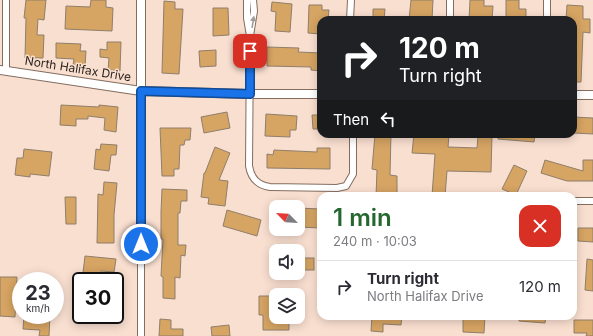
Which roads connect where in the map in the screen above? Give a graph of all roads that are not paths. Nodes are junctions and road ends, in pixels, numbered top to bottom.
1 (6, 0) edge
2 (141, 0) edge
3 (247, 0) edge
4 (253, 0) edge
5 (351, 0) edge
6 (450, 0) edge
7 (547, 0) edge
8 (350, 16) edge
9 (450, 16) edge
10 (547, 16) edge
11 (250, 36) junction
12 (3, 70) edge
13 (141, 91) junction
14 (250, 94) junction
15 (317, 94) edge
16 (577, 95) edge
17 (593, 95) edge
18 (353, 138) edge
19 (577, 201) edge
20 (593, 201) edge
21 (141, 336) edge

1 - 12 street
2 - 13 street
3 - 11 street
11 -> 4 street
5 - 8 street
6 - 9 street
7 - 10 street
11 - 14 street
12 - 13 street, North Halifax Drive
13 - 14 street, North Halifax Drive
13 - 21 street
14 - 15 street, North Halifax Drive
14 - 18 street
16 - 17 street
19 - 20 street

